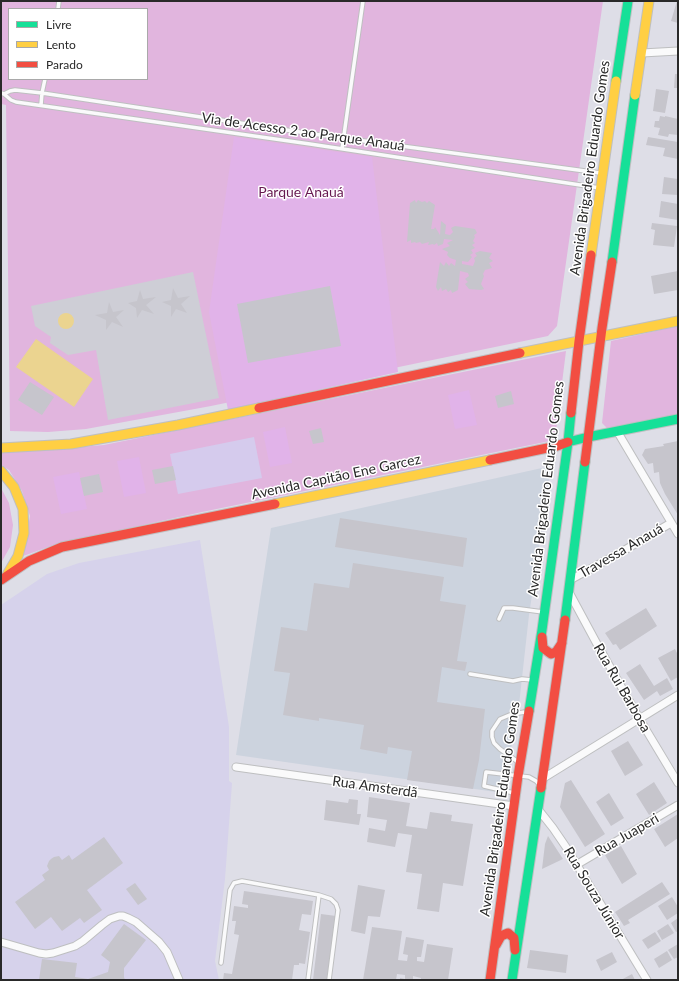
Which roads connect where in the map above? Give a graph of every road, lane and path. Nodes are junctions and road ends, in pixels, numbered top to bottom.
1 (363, 1) edge
2 (628, 1) edge
3 (649, 1) edge
4 (678, 52) edge
5 (642, 53) junction
6 (45, 80) edge
7 (42, 93) junction
8 (3, 94) edge
9 (41, 105) junction
10 (343, 138) junction
11 (342, 149) junction
12 (603, 174) junction
13 (601, 188) junction
14 (678, 321) edge
15 (601, 337) junction
16 (579, 341) junction
17 (678, 419) edge
18 (617, 431) junction
19 (588, 437) junction
20 (568, 442) junction
21 (1, 448) edge
22 (1, 471) edge
23 (671, 523) junction
24 (678, 534) edge
25 (3, 578) edge
26 (570, 580) junction
27 (569, 592) junction
28 (544, 612) junction
29 (499, 619) dead end
30 (542, 630) junction
31 (563, 639) junction
32 (470, 674) dead end
33 (557, 676) junction
34 (534, 677) junction
35 (678, 695) edge
36 (528, 711) junction
37 (639, 718) junction
38 (520, 764) junction
39 (236, 767) dead end
40 (518, 776) junction
41 (542, 782) junction
42 (678, 784) edge
43 (516, 793) junction
44 (678, 805) edge
45 (514, 806) junction
46 (538, 809) junction
47 (576, 865) junction
48 (319, 895) junction
49 (1, 942) edge
50 (495, 946) junction
51 (516, 955) junction
52 (221, 963) dead end
53 (179, 980) edge
54 (308, 980) edge
55 (329, 980) edge
56 (490, 980) edge
57 (512, 980) edge
58 (647, 980) edge

1 - 10 lane
2 - 12 main road, Avenida Brigadeiro Eduardo Gomes
3 - 5 main road
4 - 5 street
5 - 15 main road
6 - 7 lane
7 - 8 lane, Via de Acesso 2 ao Parque Anauá
7 - 9 lane
7 - 10 lane, Via de Acesso 2 ao Parque Anauá
8 - 9 lane, Via de Acesso 2 ao Parque Anauá
9 - 11 lane, Via de Acesso 2 ao Parque Anauá
10 - 11 lane
10 - 12 lane, Via de Acesso 2 ao Parque Anauá
11 - 13 lane, Via de Acesso 2 ao Parque Anauá
12 - 13 main road, Avenida Brigadeiro Eduardo Gomes
13 - 16 main road, Avenida Brigadeiro Eduardo Gomes
14 - 15 main road
15 - 16 main road
15 - 19 main road
16 - 20 main road, Avenida Brigadeiro Eduardo Gomes
16 - 21 main road
17 - 18 main road, Avenida Capitão Ene Garcez
18 - 19 main road, Avenida Capitão Ene Garcez
18 - 23 street
19 - 20 main road, Avenida Capitão Ene Garcez
19 - 26 main road
20 - 25 main road, Avenida Capitão Ene Garcez
20 - 28 main road, Avenida Brigadeiro Eduardo Gomes
22 - 25 main road, Avenida Capitão Ene Garcez
23 - 24 street
23 - 26 street, Travessa Anauá
26 - 27 main road
27 - 31 main road
27 - 37 street, Rua Rui Barbosa
28 - 29 lane
28 - 30 main road, Avenida Brigadeiro Eduardo Gomes
30 - 31 main road
30 - 34 main road, Avenida Brigadeiro Eduardo Gomes
31 - 33 main road
32 - 34 lane
33 - 34 main road
33 - 41 main road
34 - 36 main road, Avenida Brigadeiro Eduardo Gomes
35 - 37 street
36 - 38 main road, Avenida Brigadeiro Eduardo Gomes
36 - 38 lane
37 - 41 street
37 - 42 street, Rua Rui Barbosa
38 - 40 main road, Avenida Brigadeiro Eduardo Gomes
39 - 45 street, Rua Amsterdã
40 - 41 lane
40 - 43 main road, Avenida Brigadeiro Eduardo Gomes
40 - 43 lane
41 - 46 main road
43 - 45 main road, Avenida Brigadeiro Eduardo Gomes
44 - 47 street, Rua Juaperi
45 - 50 main road, Avenida Brigadeiro Eduardo Gomes
46 - 47 street, Rua Souza Júnior
46 - 51 main road
47 - 58 street, Rua Souza Júnior
48 - 52 lane
48 - 54 lane
48 - 55 lane
49 - 53 street
50 - 51 main road
50 - 56 main road, Avenida Brigadeiro Eduardo Gomes
51 - 57 main road

